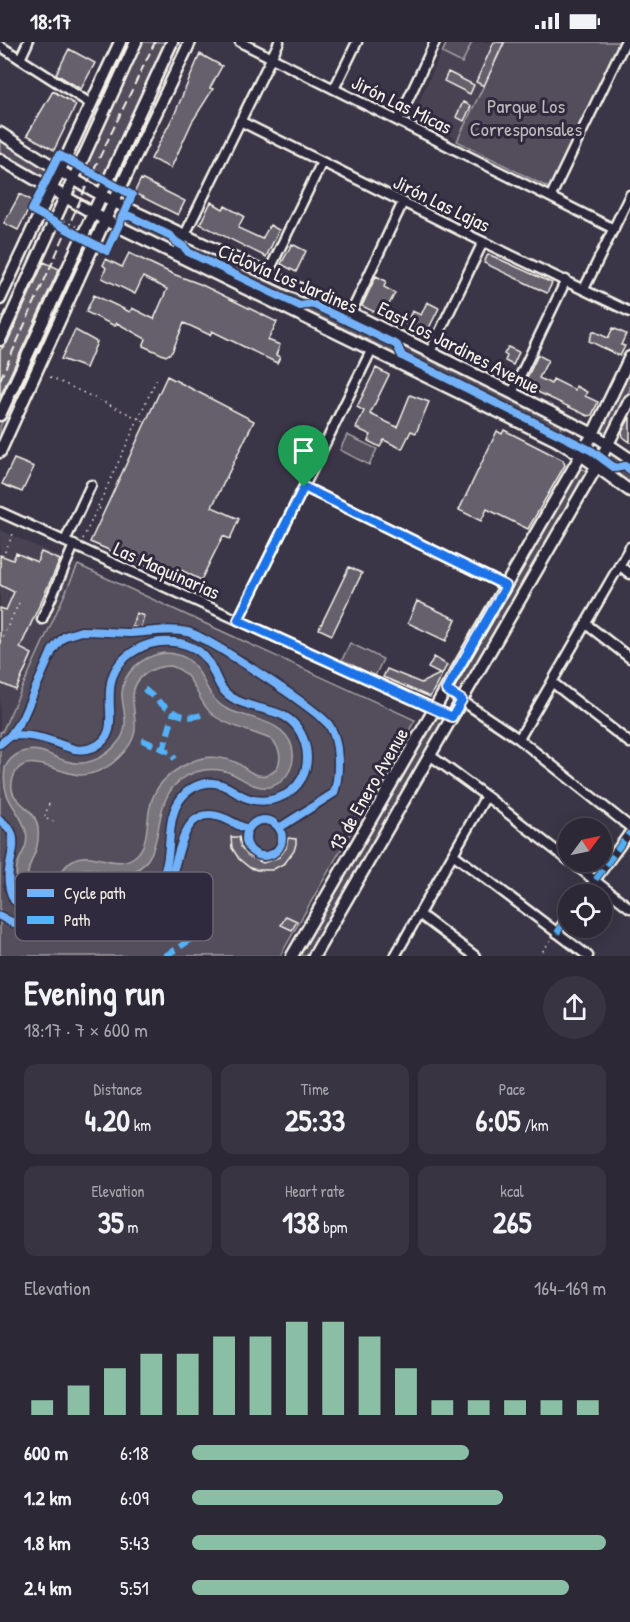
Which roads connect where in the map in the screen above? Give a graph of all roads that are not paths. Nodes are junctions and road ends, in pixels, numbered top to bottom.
1 (28, 42) edge
2 (120, 42) edge
3 (136, 42) edge
4 (172, 42) edge
5 (190, 42) edge
6 (240, 42) edge
7 (279, 42) edge
8 (357, 42) edge
9 (435, 42) edge
10 (625, 42) edge
11 (0, 46) edge
12 (271, 58) junction
13 (20, 59) junction
14 (334, 89) junction
15 (91, 104) junction
16 (240, 121) junction
17 (398, 121) junction
18 (0, 133) edge
19 (0, 159) edge
20 (322, 162) junction
21 (61, 171) junction
22 (73, 179) junction
23 (52, 190) junction
24 (101, 195) junction
25 (630, 195) edge
26 (551, 196) junction
27 (64, 198) junction
28 (114, 201) junction
29 (403, 202) junction
30 (93, 214) junction
31 (105, 220) junction
32 (614, 229) junction
33 (184, 236) junction
34 (483, 242) junction
35 (175, 255) junction
36 (267, 275) junction
37 (566, 280) junction
38 (584, 289) junction
39 (0, 299) edge
40 (630, 312) edge
41 (351, 313) junction
42 (0, 340) edge
43 (372, 349) junction
44 (430, 352) junction
45 (630, 357) edge
46 (512, 393) junction
47 (630, 400) edge
48 (0, 415) edge
49 (564, 420) junction
50 (593, 434) junction
51 (556, 440) junction
52 (608, 443) junction
53 (0, 452) edge
54 (581, 455) junction
55 (630, 459) edge
56 (597, 466) junction
57 (91, 485) dead end
58 (304, 487) junction
59 (630, 491) edge
60 (0, 512) edge
61 (69, 543) junction
62 (630, 548) edge
63 (619, 565) junction
64 (630, 574) edge
65 (506, 586) junction
66 (42, 619) dead end
67 (238, 620) junction
68 (586, 624) junction
69 (630, 658) edge
70 (553, 682) junction
71 (446, 690) junction
72 (462, 700) junction
73 (435, 709) junction
74 (452, 717) junction
75 (519, 739) junction
76 (630, 743) edge
77 (430, 756) junction
78 (486, 796) junction
79 (630, 827) edge
80 (630, 832) edge
81 (558, 852) edge
82 (453, 854) junction
83 (585, 872) edge
84 (595, 880) junction
85 (592, 884) edge
86 (630, 908) edge
87 (419, 914) junction
88 (558, 930) edge
89 (556, 933) junction
90 (292, 956) edge
91 (314, 956) edge
92 (395, 956) edge
93 (475, 956) edge
94 (588, 956) edge

1 - 13 street
2 - 15 main road
3 - 22 main road
4 - 24 main road
5 - 28 main road
6 - 12 street, Jirón Las Micas
7 - 12 street
8 - 14 street
9 - 17 street
10 - 26 street
11 - 13 street
12 - 14 street, Jirón Las Micas
12 - 16 street
13 - 15 street
14 - 17 street, Jirón Las Micas
15 - 21 main road
16 - 20 street, Jirón Las Lajas
16 - 33 street
17 - 26 street, Jirón Las Micas
18 - 21 main road, East Los Jardines Avenue
19 - 23 main road, East Los Jardines Avenue
20 - 29 street, Jirón Las Lajas
20 - 36 street
21 - 22 main road, East Los Jardines Avenue
21 - 23 main road
22 - 24 main road, East Los Jardines Avenue
22 - 27 main road
23 - 27 main road, East Los Jardines Avenue
23 - 39 main road
24 - 28 main road, East Los Jardines Avenue
24 - 30 main road
25 - 32 street
26 - 32 street, Jirón Las Micas
27 - 30 main road, East Los Jardines Avenue
27 - 42 main road
28 - 31 main road
28 - 33 main road, East Los Jardines Avenue
29 - 34 street, Jirón Las Lajas
29 - 41 street
30 - 31 main road, East Los Jardines Avenue
30 - 48 main road
31 - 35 main road, East Los Jardines Avenue
31 - 53 main road
32 - 38 street
33 - 35 street
33 - 36 main road, East Los Jardines Avenue
34 - 37 street, Jirón Las Lajas
34 - 44 street
35 - 43 main road, East Los Jardines Avenue
36 - 41 main road, East Los Jardines Avenue
37 - 38 street, Jirón Las Lajas
37 - 46 street
38 - 40 street, Jirón Las Lajas
41 - 44 main road, East Los Jardines Avenue
43 - 51 main road, East Los Jardines Avenue
43 - 58 street
44 - 46 main road, East Los Jardines Avenue
45 - 50 main road, 13 de Enero Avenue
46 - 49 main road, East Los Jardines Avenue
47 - 52 main road, 13 de Enero Avenue
49 - 50 main road, East Los Jardines Avenue
49 - 51 main road
50 - 52 main road, East Los Jardines Avenue
50 - 54 main road, 13 de Enero Avenue
51 - 54 main road, East Los Jardines Avenue
52 - 55 main road, East Los Jardines Avenue
52 - 56 main road, 13 de Enero Avenue
54 - 56 main road, East Los Jardines Avenue
54 - 65 main road, 13 de Enero Avenue
56 - 59 main road, East Los Jardines Avenue
56 - 72 main road, 13 de Enero Avenue
57 - 61 street
58 - 65 street
58 - 67 street
60 - 61 street, Las Maquinarias
61 - 66 street
61 - 67 street, Las Maquinarias
62 - 63 street
63 - 64 street
63 - 68 street
65 - 71 main road, 13 de Enero Avenue
67 - 73 street, Las Maquinarias
68 - 69 street
68 - 70 street
70 - 75 street
70 - 76 street
71 - 72 street
71 - 73 main road, 13 de Enero Avenue
72 - 74 main road, 13 de Enero Avenue
72 - 75 street
73 - 74 street, Las Maquinarias
73 - 90 main road, 13 de Enero Avenue
74 - 77 main road, 13 de Enero Avenue
75 - 79 street
77 - 78 street
77 - 91 main road, 13 de Enero Avenue
78 - 81 street
78 - 82 street
80 - 84 street
82 - 87 street
82 - 89 street
83 - 84 street
84 - 85 street
84 - 86 street
87 - 92 street
87 - 93 street
88 - 89 street
89 - 94 street

